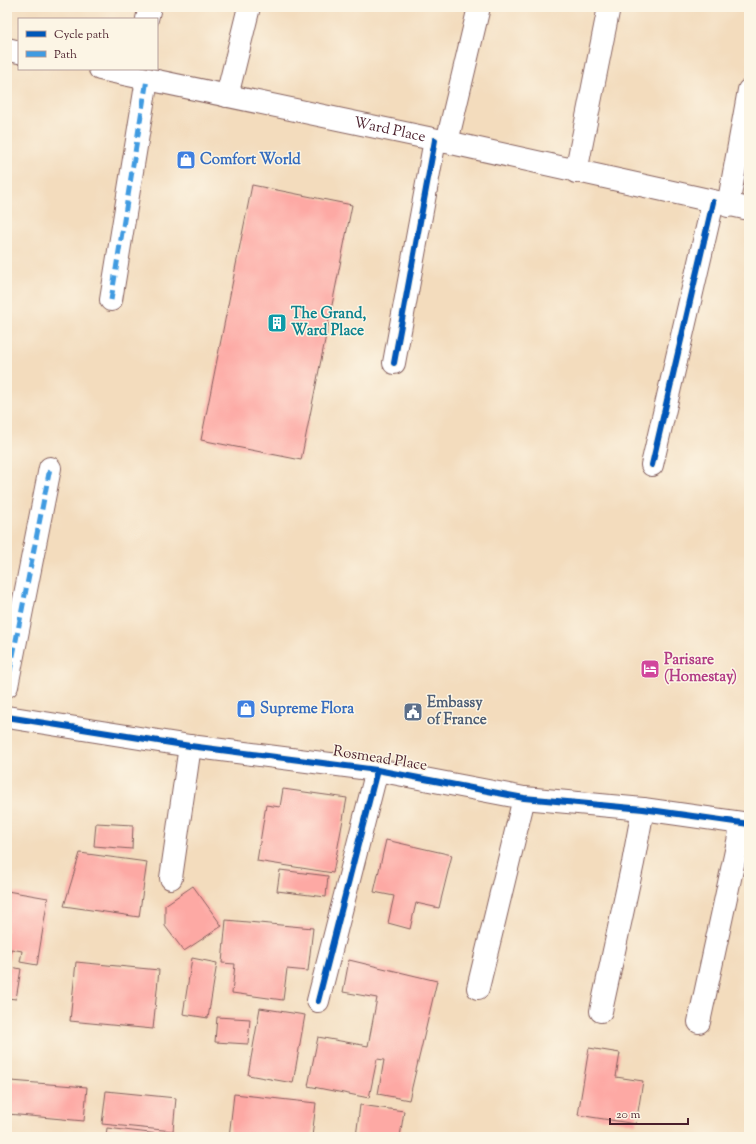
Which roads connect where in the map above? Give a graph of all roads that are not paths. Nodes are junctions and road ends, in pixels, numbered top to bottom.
1 (150, 7) edge
2 (249, 7) edge
3 (479, 7) edge
4 (609, 7) edge
5 (148, 18) edge
6 (7, 49) edge
7 (18, 52) edge
8 (107, 70) edge
9 (140, 75) edge
10 (749, 90) edge
11 (227, 96) junction
12 (441, 141) junction
13 (576, 172) junction
14 (730, 206) edge
15 (111, 300) dead end
16 (394, 363) dead end
17 (652, 465) dead end
18 (50, 468) dead end
19 (7, 686) edge
20 (7, 717) edge
21 (190, 746) junction
22 (377, 770) junction
23 (524, 798) junction
24 (643, 809) junction
25 (746, 823) edge
26 (172, 878) dead end
27 (478, 988) dead end
28 (318, 1001) dead end
29 (601, 1011) dead end
30 (699, 1022) dead end

1 - 5 street
2 - 11 street
3 - 12 street
4 - 13 street
6 - 7 street
8 - 9 street, Ward Place
9 - 11 street, Ward Place
9 - 15 street
10 - 14 street
11 - 12 street, Ward Place
12 - 13 street, Ward Place
12 - 16 street
13 - 14 street, Ward Place
14 - 17 street
18 - 19 street
20 - 21 street, Rosmead Place
21 - 22 street, Rosmead Place
21 - 26 street
22 - 23 street, Rosmead Place
22 - 28 street
23 - 24 street, Rosmead Place
23 - 27 street
24 - 25 street, Rosmead Place
24 - 29 street
25 - 30 street

